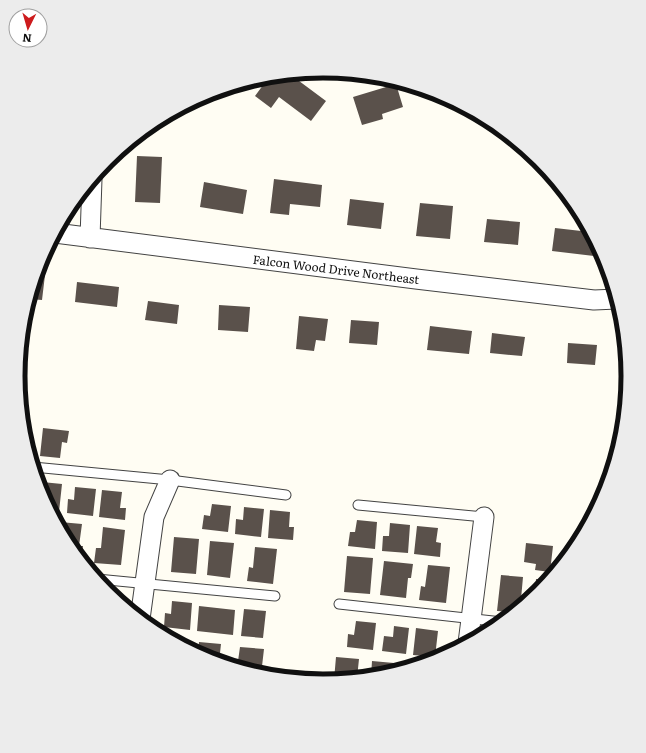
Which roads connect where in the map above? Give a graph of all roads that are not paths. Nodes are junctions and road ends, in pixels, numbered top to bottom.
1 (92, 189) edge
2 (62, 234) edge
3 (90, 238) junction
4 (611, 299) edge
5 (40, 468) edge
6 (170, 480) junction
7 (286, 495) dead end
8 (358, 505) dead end
9 (484, 517) joint
10 (105, 580) edge
11 (145, 584) junction
12 (275, 596) dead end
13 (339, 604) dead end
14 (141, 612) edge
15 (471, 619) junction
16 (493, 621) edge
17 (469, 637) edge

1 - 3 street
2 - 3 street, Falcon Wood Drive Northeast
3 - 4 street, Falcon Wood Drive Northeast
5 - 6 lane
6 - 7 lane
6 - 11 street
8 - 9 lane
9 - 15 street
10 - 11 lane
11 - 12 lane
11 - 14 street
13 - 15 lane
15 - 16 lane
15 - 17 street

